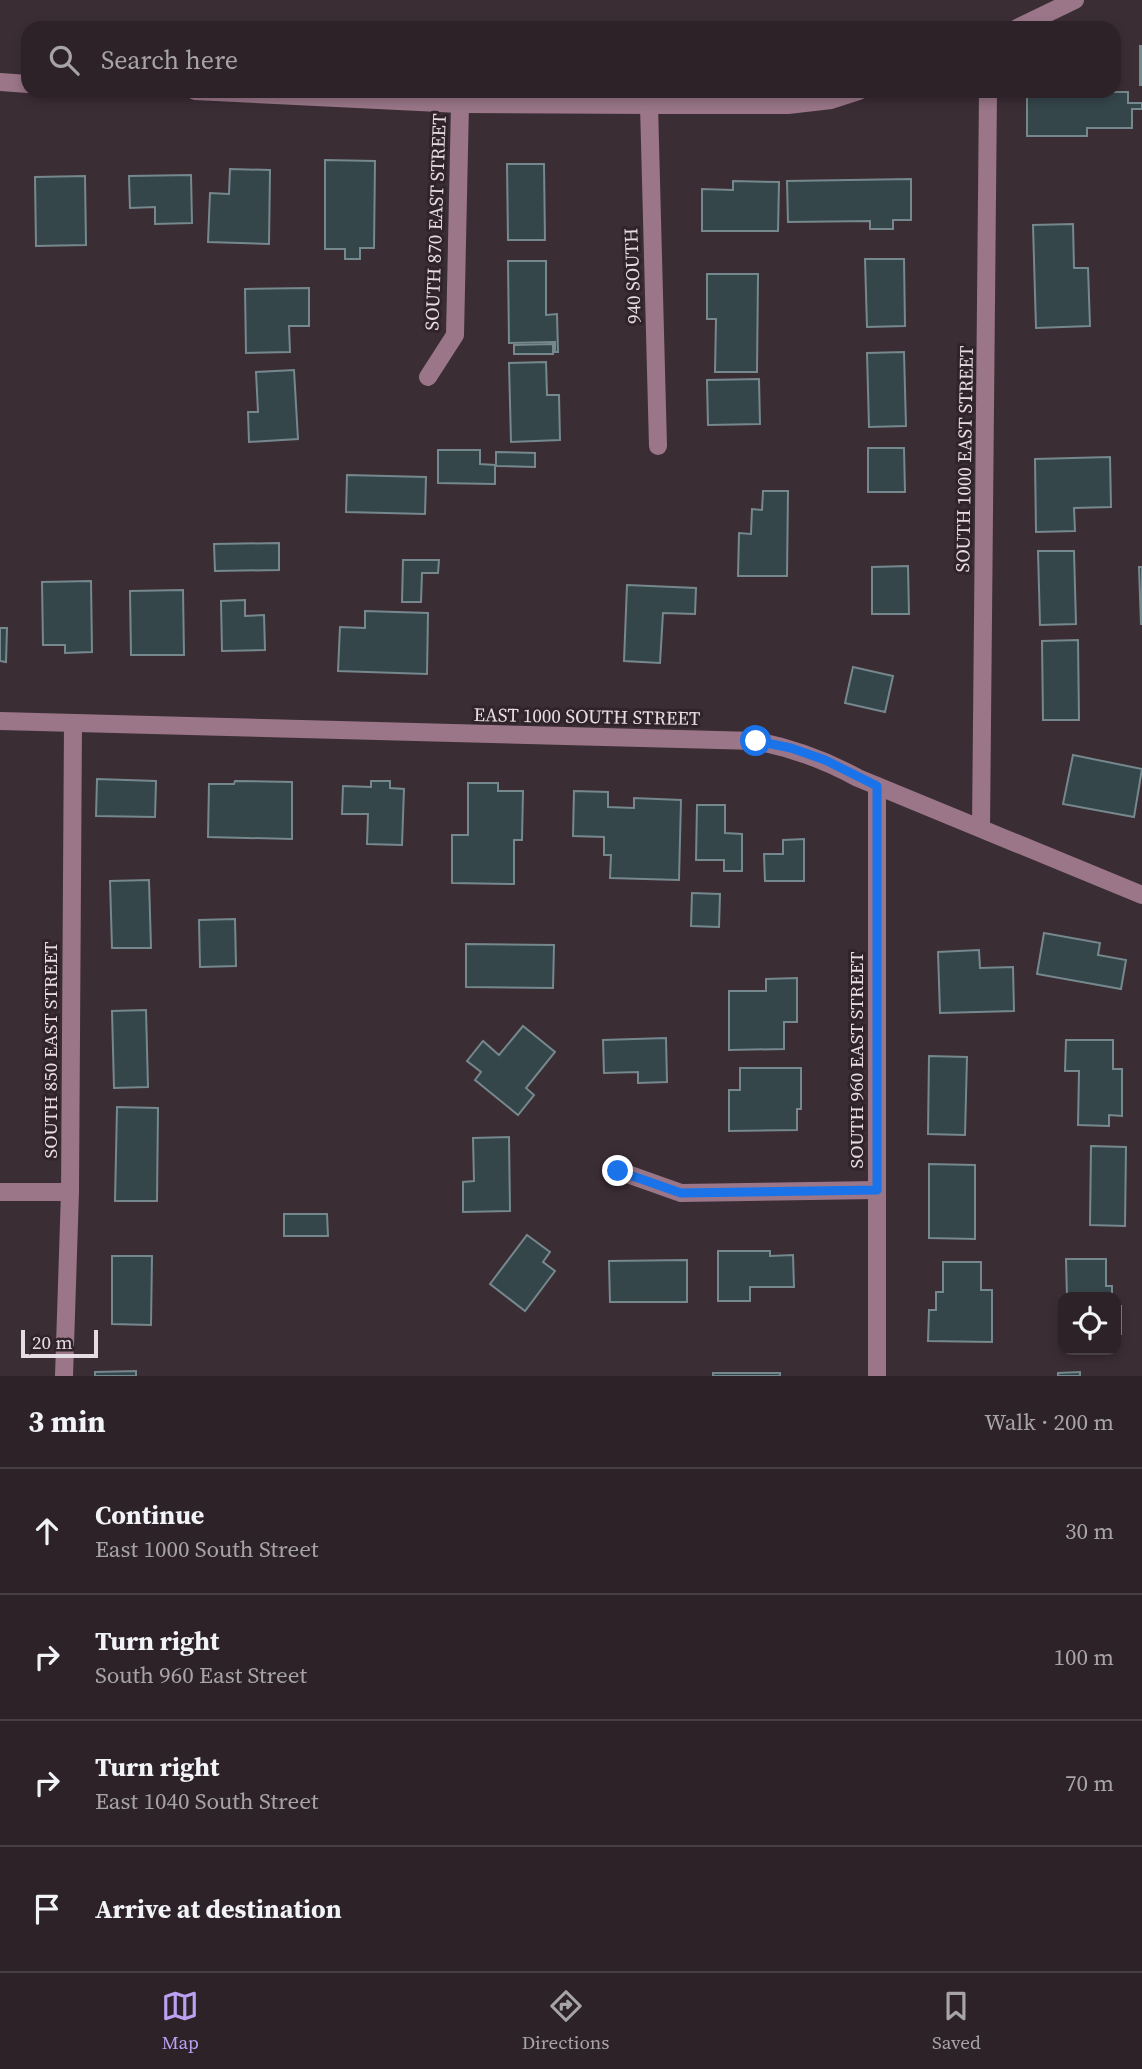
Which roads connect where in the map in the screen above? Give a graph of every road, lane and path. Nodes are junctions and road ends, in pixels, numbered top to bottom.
1 (1075, 0) edge
2 (1032, 21) edge
3 (0, 82) edge
4 (21, 84) edge
5 (338, 98) edge
6 (837, 98) edge
7 (988, 98) edge
8 (460, 104) junction
9 (649, 105) junction
10 (428, 377) dead end
11 (658, 446) dead end
12 (0, 722) edge
13 (73, 723) junction
14 (877, 786) junction
15 (981, 828) junction
16 (1142, 895) edge
17 (618, 1171) dead end
18 (877, 1190) junction
19 (0, 1192) edge
20 (70, 1192) junction
21 (64, 1376) edge
22 (877, 1376) edge

1 - 2 street
3 - 4 street
5 - 8 street
6 - 9 street
7 - 15 street, SOUTH 1000 EAST STREET
8 - 9 street
8 - 10 street, SOUTH 870 EAST STREET
9 - 11 street, 940 SOUTH
12 - 13 street, EAST 1000 SOUTH STREET
13 - 14 street, EAST 1000 SOUTH STREET
13 - 20 street, SOUTH 850 EAST STREET
14 - 15 street, EAST 1000 SOUTH STREET
14 - 18 street, SOUTH 960 EAST STREET
15 - 16 street, EAST 1000 SOUTH STREET
17 - 18 street
18 - 22 street, SOUTH 960 EAST STREET
19 - 20 street
20 - 21 street, SOUTH 850 EAST STREET

